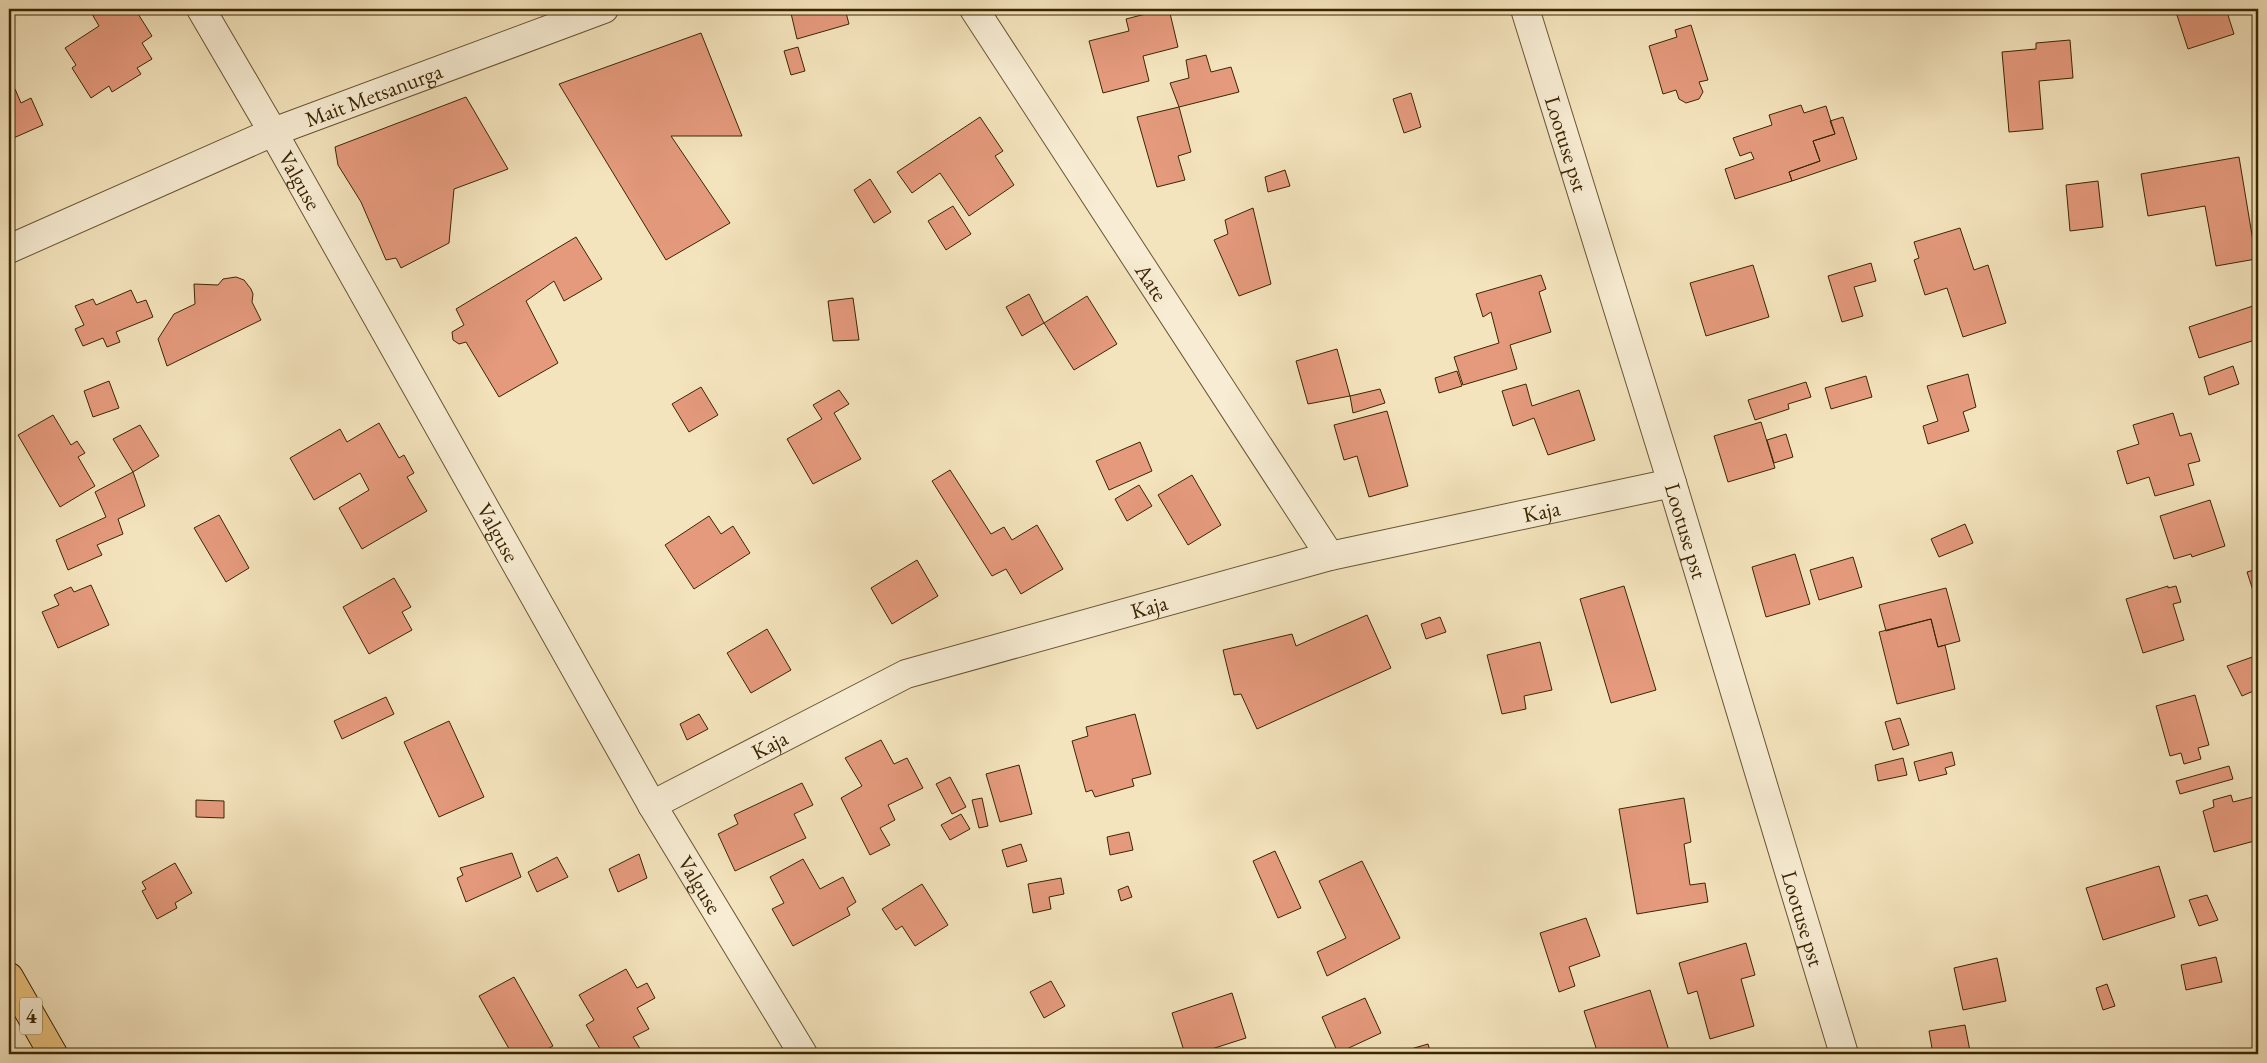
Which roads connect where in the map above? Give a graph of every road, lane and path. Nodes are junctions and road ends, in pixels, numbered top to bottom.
1 (201, 9) edge
2 (604, 9) edge
3 (974, 9) edge
4 (1525, 9) edge
5 (272, 132) junction
6 (9, 249) edge
7 (1672, 483) junction
8 (1330, 556) junction
9 (652, 805) junction
10 (9, 978) edge
11 (53, 1054) edge
12 (803, 1054) edge
13 (1844, 1054) edge

1 - 5 street, Valguse
2 - 5 street, Mait Metsanurga
3 - 8 street, Aate
4 - 7 street, Lootuse pst
5 - 6 street, Mait Metsanurga
5 - 9 street, Valguse
7 - 8 street, Kaja
7 - 13 street, Lootuse pst
8 - 9 street, Kaja
9 - 12 street, Valguse
10 - 11 highway, 4

